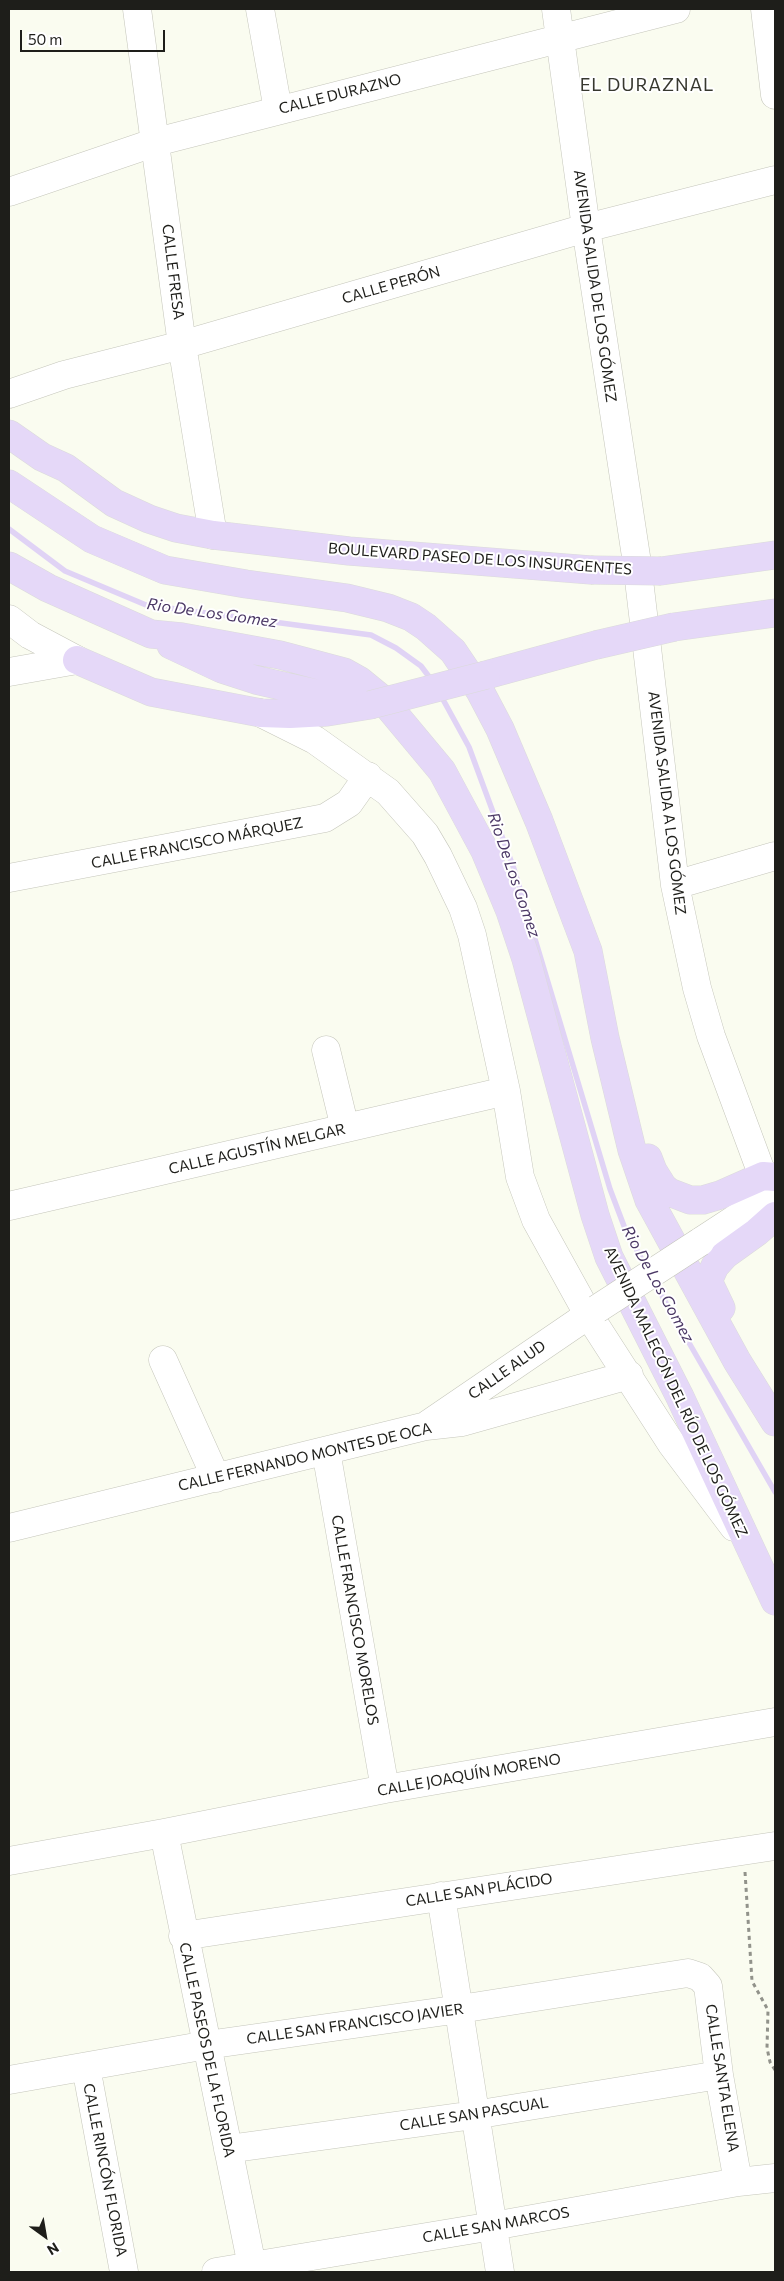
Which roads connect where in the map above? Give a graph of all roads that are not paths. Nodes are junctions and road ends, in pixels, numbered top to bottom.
1 (137, 9) edge
2 (260, 9) edge
3 (556, 9) edge
4 (676, 9) edge
5 (766, 9) edge
6 (560, 37) junction
7 (775, 95) edge
8 (278, 110) junction
9 (156, 142) junction
10 (775, 180) edge
11 (9, 192) edge
12 (586, 228) junction
13 (182, 345) junction
14 (9, 394) edge
15 (9, 422) edge
16 (9, 434) edge
17 (66, 468) junction
18 (9, 484) edge
19 (213, 535) junction
20 (775, 555) edge
21 (9, 566) edge
22 (649, 567) junction
23 (775, 613) edge
24 (9, 618) edge
25 (151, 634) junction
26 (77, 660) junction
27 (9, 672) edge
28 (367, 705) junction
29 (261, 713) junction
30 (368, 776) junction
31 (775, 856) edge
32 (9, 878) edge
33 (675, 884) junction
34 (588, 951) junction
35 (326, 1050) dead end
36 (506, 1091) junction
37 (346, 1128) junction
38 (772, 1194) edge
39 (9, 1206) edge
40 (593, 1311) junction
41 (162, 1360) dead end
42 (629, 1375) junction
43 (775, 1394) edge
44 (775, 1422) edge
45 (426, 1426) junction
46 (326, 1451) junction
47 (216, 1478) junction
48 (9, 1528) edge
49 (750, 1548) junction
50 (775, 1600) edge
51 (775, 1722) edge
52 (384, 1789) junction
53 (164, 1833) junction
54 (775, 1846) edge
55 (9, 1861) edge
56 (442, 1896) junction
57 (183, 1936) junction
58 (700, 1977) joint
59 (460, 2009) junction
60 (207, 2045) junction
61 (86, 2067) junction
62 (719, 2075) junction
63 (9, 2080) edge
64 (474, 2115) junction
65 (228, 2149) junction
66 (775, 2178) edge
67 (738, 2182) junction
68 (493, 2226) junction
69 (252, 2266) junction
70 (124, 2272) edge
71 (216, 2272) edge
72 (500, 2272) edge

1 - 9 street, CALLE FRESA
2 - 8 street
3 - 6 street, AVENIDA SALIDA DE LOS GÓMEZ
4 - 6 street, CALLE DURAZNO
5 - 7 street
6 - 8 street, CALLE DURAZNO
6 - 12 street, AVENIDA SALIDA DE LOS GÓMEZ
8 - 9 street, CALLE DURAZNO
9 - 11 street, CALLE DURAZNO
9 - 13 street, CALLE FRESA
10 - 12 street, CALLE PERÓN
12 - 13 street, CALLE PERÓN
12 - 22 street, AVENIDA SALIDA DE LOS GÓMEZ
13 - 14 street, CALLE PERÓN
13 - 19 street, CALLE FRESA
15 - 17 street
16 - 17 main road
17 - 19 main road
18 - 34 main road
19 - 22 main road, BOULEVARD PASEO DE LOS INSURGENTES, bridge
20 - 22 main road, BOULEVARD PASEO DE LOS INSURGENTES
21 - 25 main road, AVENIDA MALECÓN DEL RÍO DE LOS GÓMEZ
22 - 33 street, AVENIDA SALIDA A LOS GÓMEZ
23 - 28 main road, bridge
24 - 26 street, AVENIDA MALECÓN DEL RÍO DE LOS GÓMEZ
25 - 28 main road
25 - 49 main road, AVENIDA MALECÓN DEL RÍO DE LOS GÓMEZ
26 - 27 street
26 - 29 main road, AVENIDA MALECÓN DEL RÍO DE LOS GÓMEZ
28 - 29 main road
29 - 30 street, AVENIDA MALECÓN DEL RÍO DE LOS GÓMEZ
30 - 32 street, CALLE FRANCISCO MÁRQUEZ
30 - 36 street, AVENIDA MALECÓN DEL RÍO DE LOS GÓMEZ
31 - 33 street
33 - 38 street, AVENIDA SALIDA A LOS GÓMEZ
34 - 38 main road
34 - 44 main road
35 - 37 street
36 - 37 street, CALLE AGUSTÍN MELGAR
36 - 40 street, AVENIDA MALECÓN DEL RÍO DE LOS GÓMEZ
37 - 39 street, CALLE AGUSTÍN MELGAR
38 - 40 street, CALLE ALUD, bridge
38 - 43 main road
40 - 42 street, AVENIDA MALECÓN DEL RÍO DE LOS GÓMEZ
40 - 45 street, CALLE ALUD
41 - 47 street
42 - 45 street, CALLE FERNANDO MONTES DE OCA
42 - 49 street, AVENIDA MALECÓN DEL RÍO DE LOS GÓMEZ
45 - 46 street, CALLE FERNANDO MONTES DE OCA
46 - 47 street, CALLE FERNANDO MONTES DE OCA
46 - 52 street, CALLE FRANCISCO MORELOS
47 - 48 street, CALLE FERNANDO MONTES DE OCA
49 - 50 main road, AVENIDA MALECÓN DEL RÍO DE LOS GÓMEZ
51 - 52 street, CALLE JOAQUÍN MORENO
52 - 53 street, CALLE JOAQUÍN MORENO
53 - 55 street, CALLE JOAQUÍN MORENO
53 - 57 street, CALLE PASEOS DE LA FLORIDA
54 - 56 street, CALLE SAN PLÁCIDO
56 - 57 street, CALLE SAN PLÁCIDO
56 - 59 street
57 - 60 street, CALLE PASEOS DE LA FLORIDA
58 - 59 street, CALLE SAN FRANCISCO JAVIER
58 - 62 street, CALLE SANTA ELENA
59 - 60 street, CALLE SAN FRANCISCO JAVIER
59 - 64 street
60 - 61 street, CALLE SAN FRANCISCO JAVIER
60 - 65 street, CALLE PASEOS DE LA FLORIDA
61 - 63 street, CALLE SAN FRANCISCO JAVIER
61 - 70 street, CALLE RINCÓN FLORIDA
62 - 64 street, CALLE SAN PASCUAL
62 - 67 street, CALLE SANTA ELENA
64 - 65 street, CALLE SAN PASCUAL
64 - 68 street
65 - 69 street, CALLE PASEOS DE LA FLORIDA
66 - 67 street, CALLE SAN MARCOS
67 - 68 street, CALLE SAN MARCOS
68 - 69 street, CALLE SAN MARCOS
68 - 72 street
69 - 71 street, CALLE SAN MARCOS

